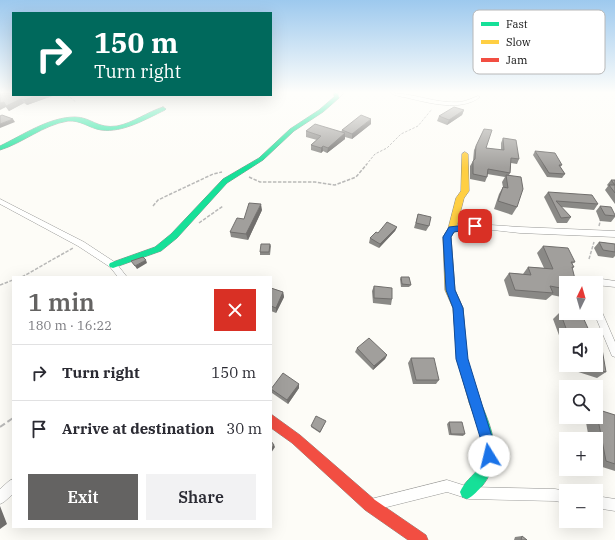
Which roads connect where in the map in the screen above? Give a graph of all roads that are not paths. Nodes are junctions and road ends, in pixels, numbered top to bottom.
1 (143, 118) edge
2 (310, 118) edge
3 (0, 148) edge
4 (465, 154) dead end
5 (0, 201) edge
6 (452, 229) junction
7 (615, 234) edge
8 (113, 265) junction
9 (122, 276) edge
10 (603, 282) edge
11 (615, 284) edge
12 (601, 320) edge
13 (615, 353) edge
14 (272, 421) edge
15 (12, 486) edge
16 (467, 492) junction
17 (559, 496) edge
18 (0, 498) edge
19 (603, 503) edge
20 (370, 505) junction
21 (615, 505) edge
22 (421, 540) edge

1 - 3 street
2 - 8 street
4 - 6 street
5 - 8 street
6 - 7 street
6 - 16 street
8 - 9 street
10 - 11 street
12 - 13 street
14 - 20 street
15 - 18 street
16 - 17 street
16 - 20 street
19 - 21 street
20 - 22 street

